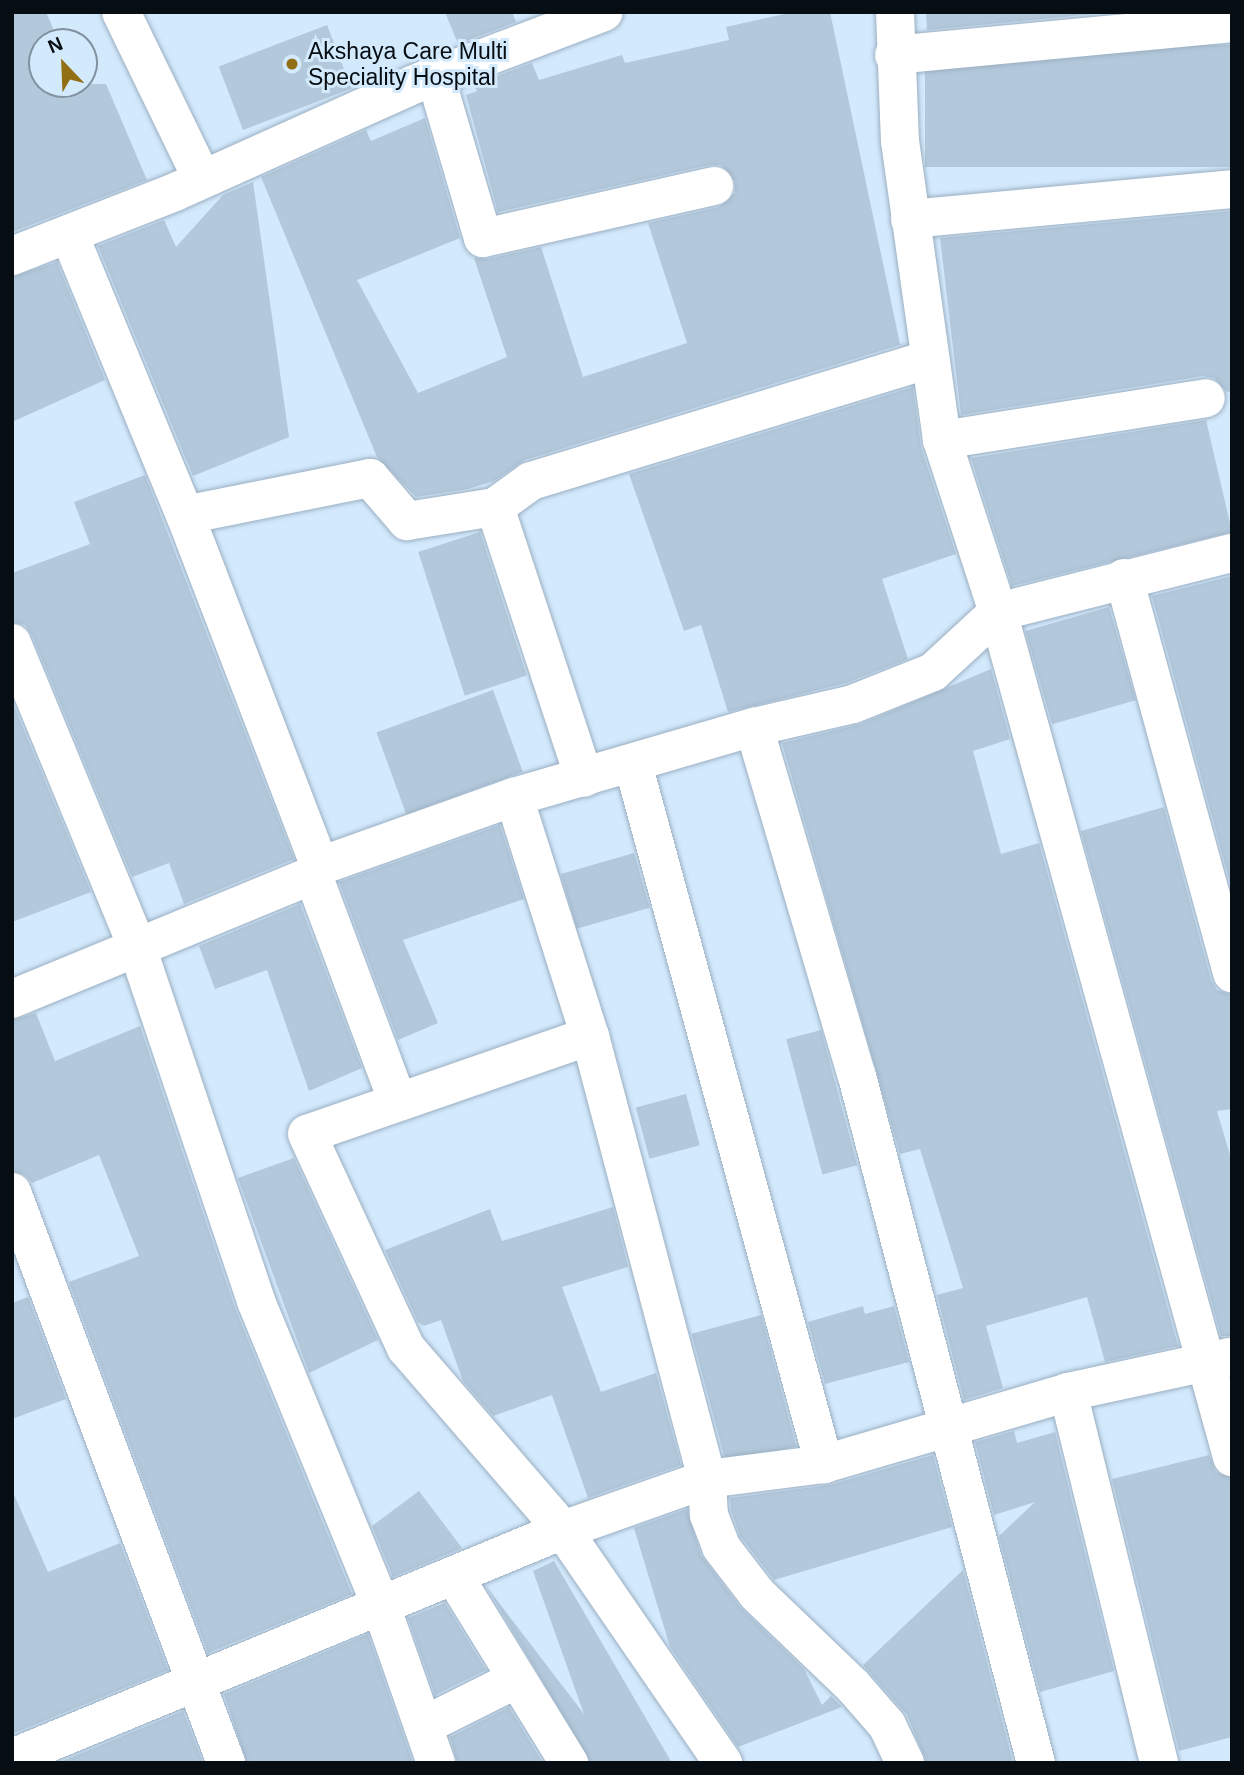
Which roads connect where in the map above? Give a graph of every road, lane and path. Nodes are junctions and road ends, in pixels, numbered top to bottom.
1 (121, 12) edge
2 (604, 12) edge
3 (895, 12) edge
4 (1232, 23) edge
5 (894, 55) junction
6 (435, 75) junction
7 (188, 183) junction
8 (714, 186) dead end
9 (1232, 189) edge
10 (910, 219) junction
11 (69, 233) junction
12 (12, 256) edge
13 (927, 360) junction
14 (1206, 398) dead end
15 (942, 440) junction
16 (495, 507) junction
17 (185, 515) junction
18 (1232, 553) edge
19 (1124, 578) junction
20 (998, 612) junction
21 (12, 643) edge
22 (754, 727) junction
23 (633, 764) junction
24 (584, 778) junction
25 (514, 797) junction
26 (317, 871) junction
27 (136, 944) junction
28 (1232, 974) edge
29 (12, 999) edge
30 (590, 1036) junction
31 (398, 1102) junction
32 (12, 1192) edge
33 (1219, 1359) edge
34 (1068, 1392) junction
35 (946, 1428) junction
36 (1232, 1457) edge
37 (824, 1464) junction
38 (707, 1479) junction
39 (563, 1530) junction
40 (454, 1576) junction
41 (381, 1606) junction
42 (515, 1680) junction
43 (195, 1681) junction
44 (423, 1726) junction
45 (12, 1758) edge
46 (226, 1763) edge
47 (436, 1763) edge
48 (569, 1763) edge
49 (723, 1763) edge
50 (905, 1763) edge
51 (1036, 1763) edge
52 (1159, 1763) edge

1 - 7 street
2 - 6 street
3 - 5 street
4 - 5 street
5 - 10 street
6 - 7 street
6 - 8 street
7 - 11 street
9 - 10 street
10 - 13 street
11 - 12 street
11 - 17 street
13 - 15 street
13 - 16 street
14 - 15 street
15 - 20 street
16 - 17 street
16 - 24 street
17 - 26 street
18 - 19 street
19 - 20 street
19 - 28 street
20 - 22 street
20 - 33 street
21 - 27 street
22 - 23 street
22 - 35 street
23 - 24 street
23 - 37 street
24 - 25 street
25 - 26 street
25 - 30 street
26 - 27 street
26 - 31 street
27 - 29 street
27 - 41 street
30 - 31 street
30 - 38 street
31 - 39 street
32 - 43 street
33 - 34 street
33 - 36 street
34 - 35 street
34 - 52 street
35 - 37 street
35 - 51 street
37 - 38 street
38 - 39 street
38 - 50 street
39 - 40 street
39 - 49 street
40 - 41 street
40 - 42 street
41 - 43 street
41 - 44 street
42 - 44 street
42 - 48 street
43 - 45 street
43 - 46 street
44 - 47 street

